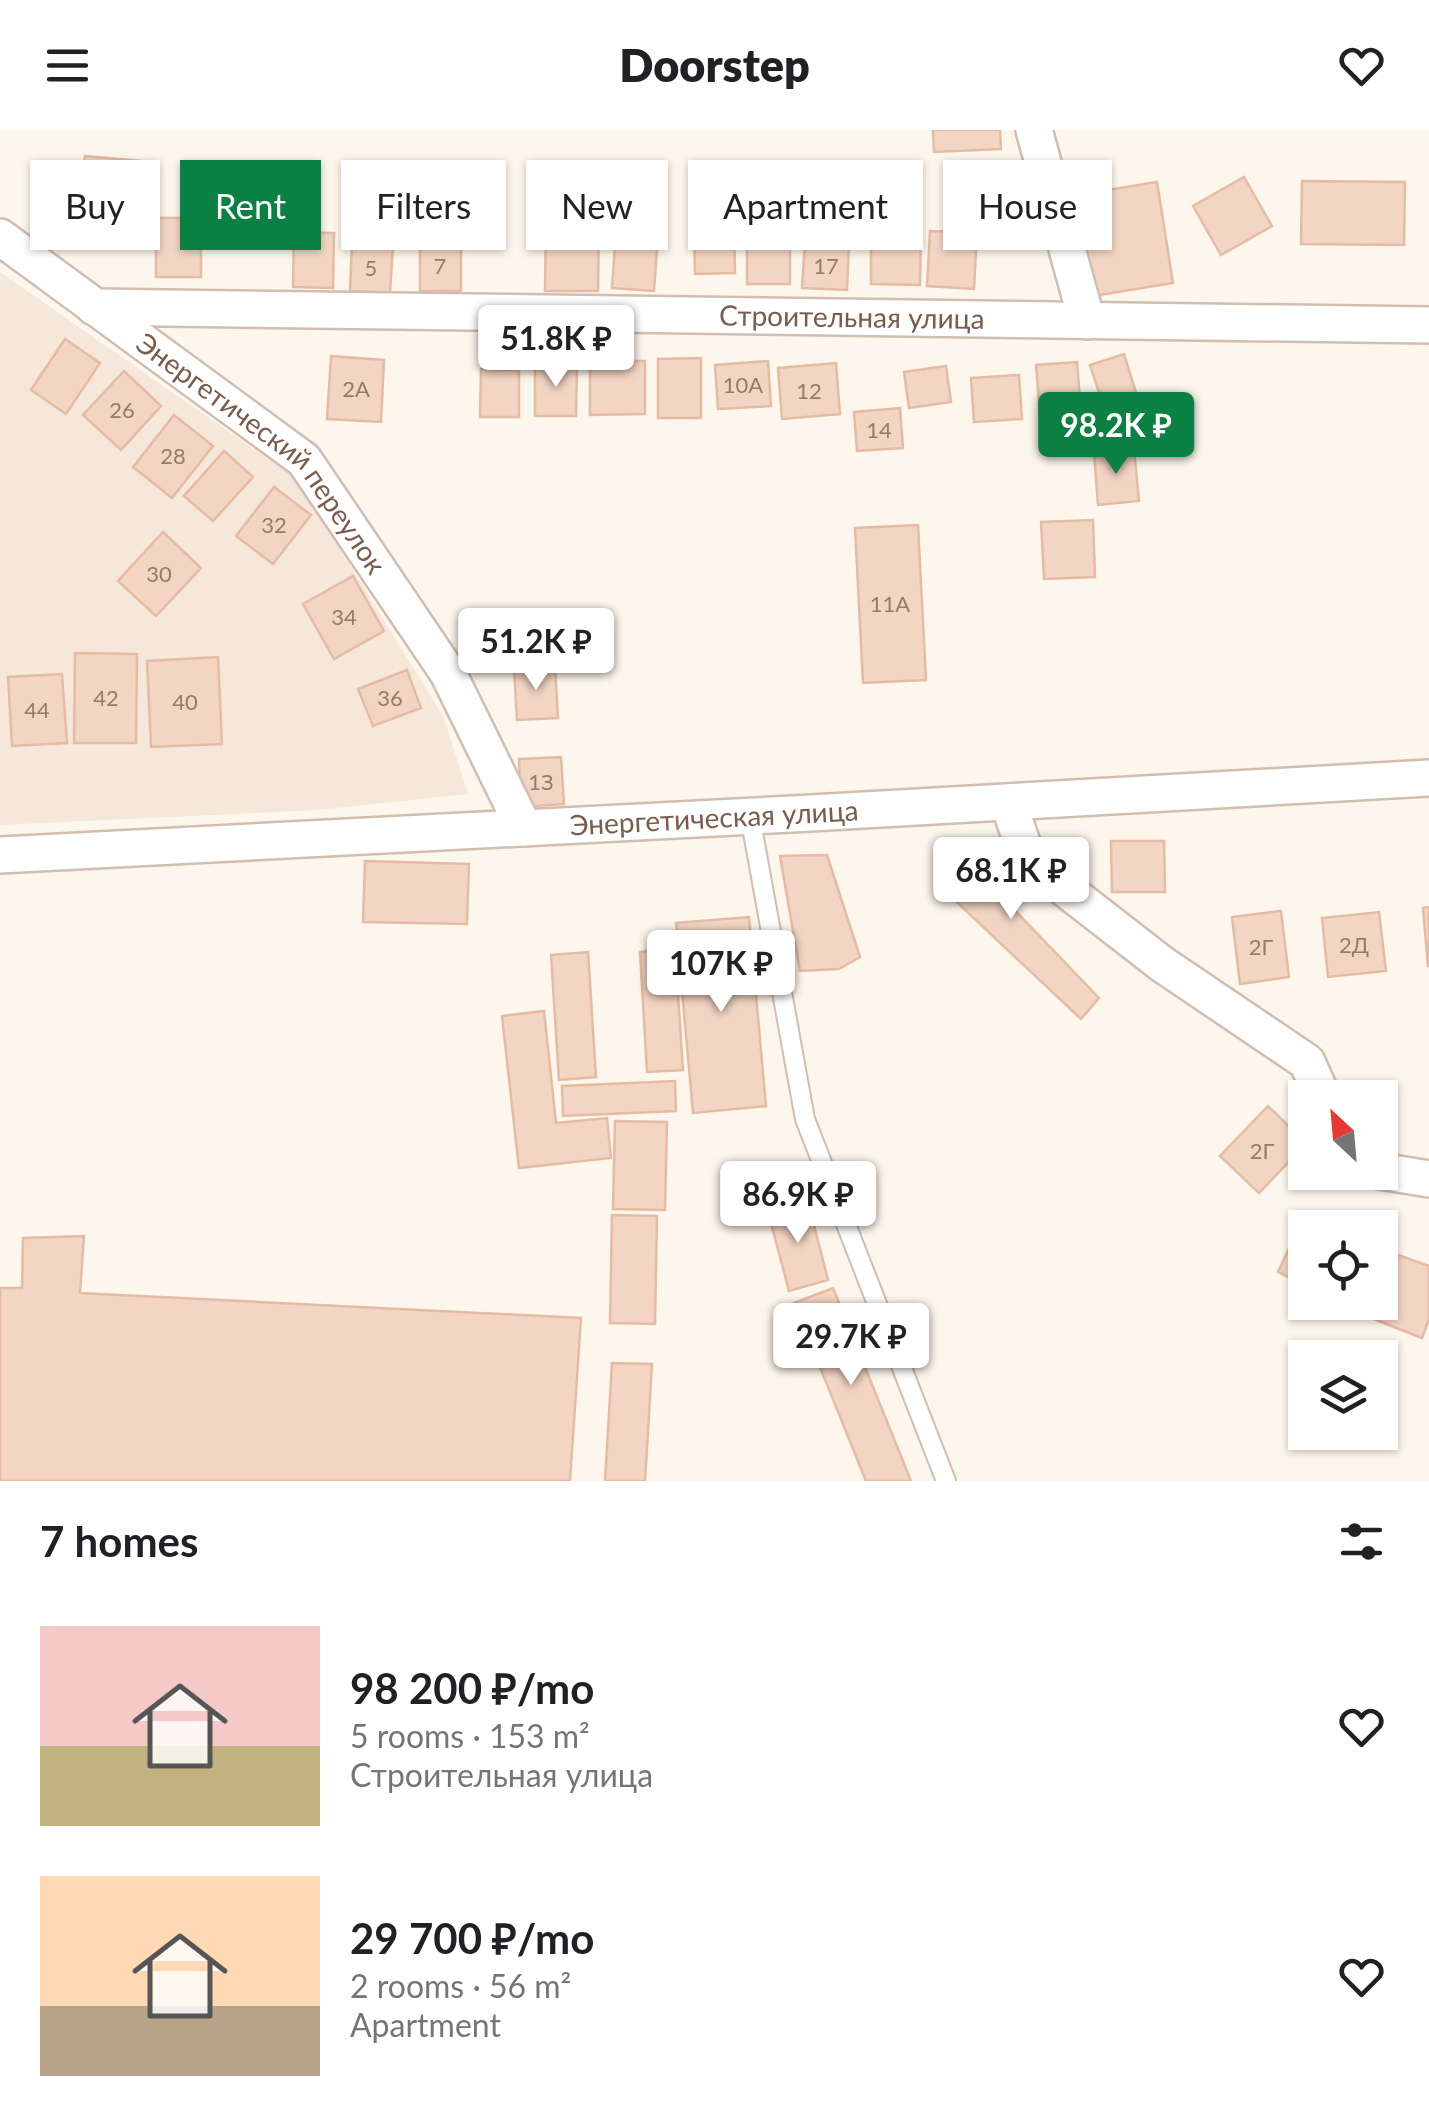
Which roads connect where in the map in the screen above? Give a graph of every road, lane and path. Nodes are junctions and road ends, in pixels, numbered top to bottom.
1 (1034, 130) edge
2 (0, 237) edge
3 (94, 307) junction
4 (1086, 321) junction
5 (1429, 325) edge
6 (1429, 778) edge
7 (1008, 802) junction
8 (750, 816) junction
9 (524, 828) junction
10 (0, 856) edge
11 (1315, 1080) edge
12 (1398, 1174) edge
13 (1429, 1179) edge
14 (946, 1481) edge

1 - 4 street
2 - 3 street, Энергетический переулок
3 - 4 street, Строительная улица
3 - 9 street, Энергетический переулок
4 - 5 street, Строительная улица
6 - 7 street, Энергетическая улица
7 - 8 street, Энергетическая улица
7 - 11 street
8 - 9 street, Энергетическая улица
8 - 14 lane
9 - 10 street, Энергетическая улица
12 - 13 street

